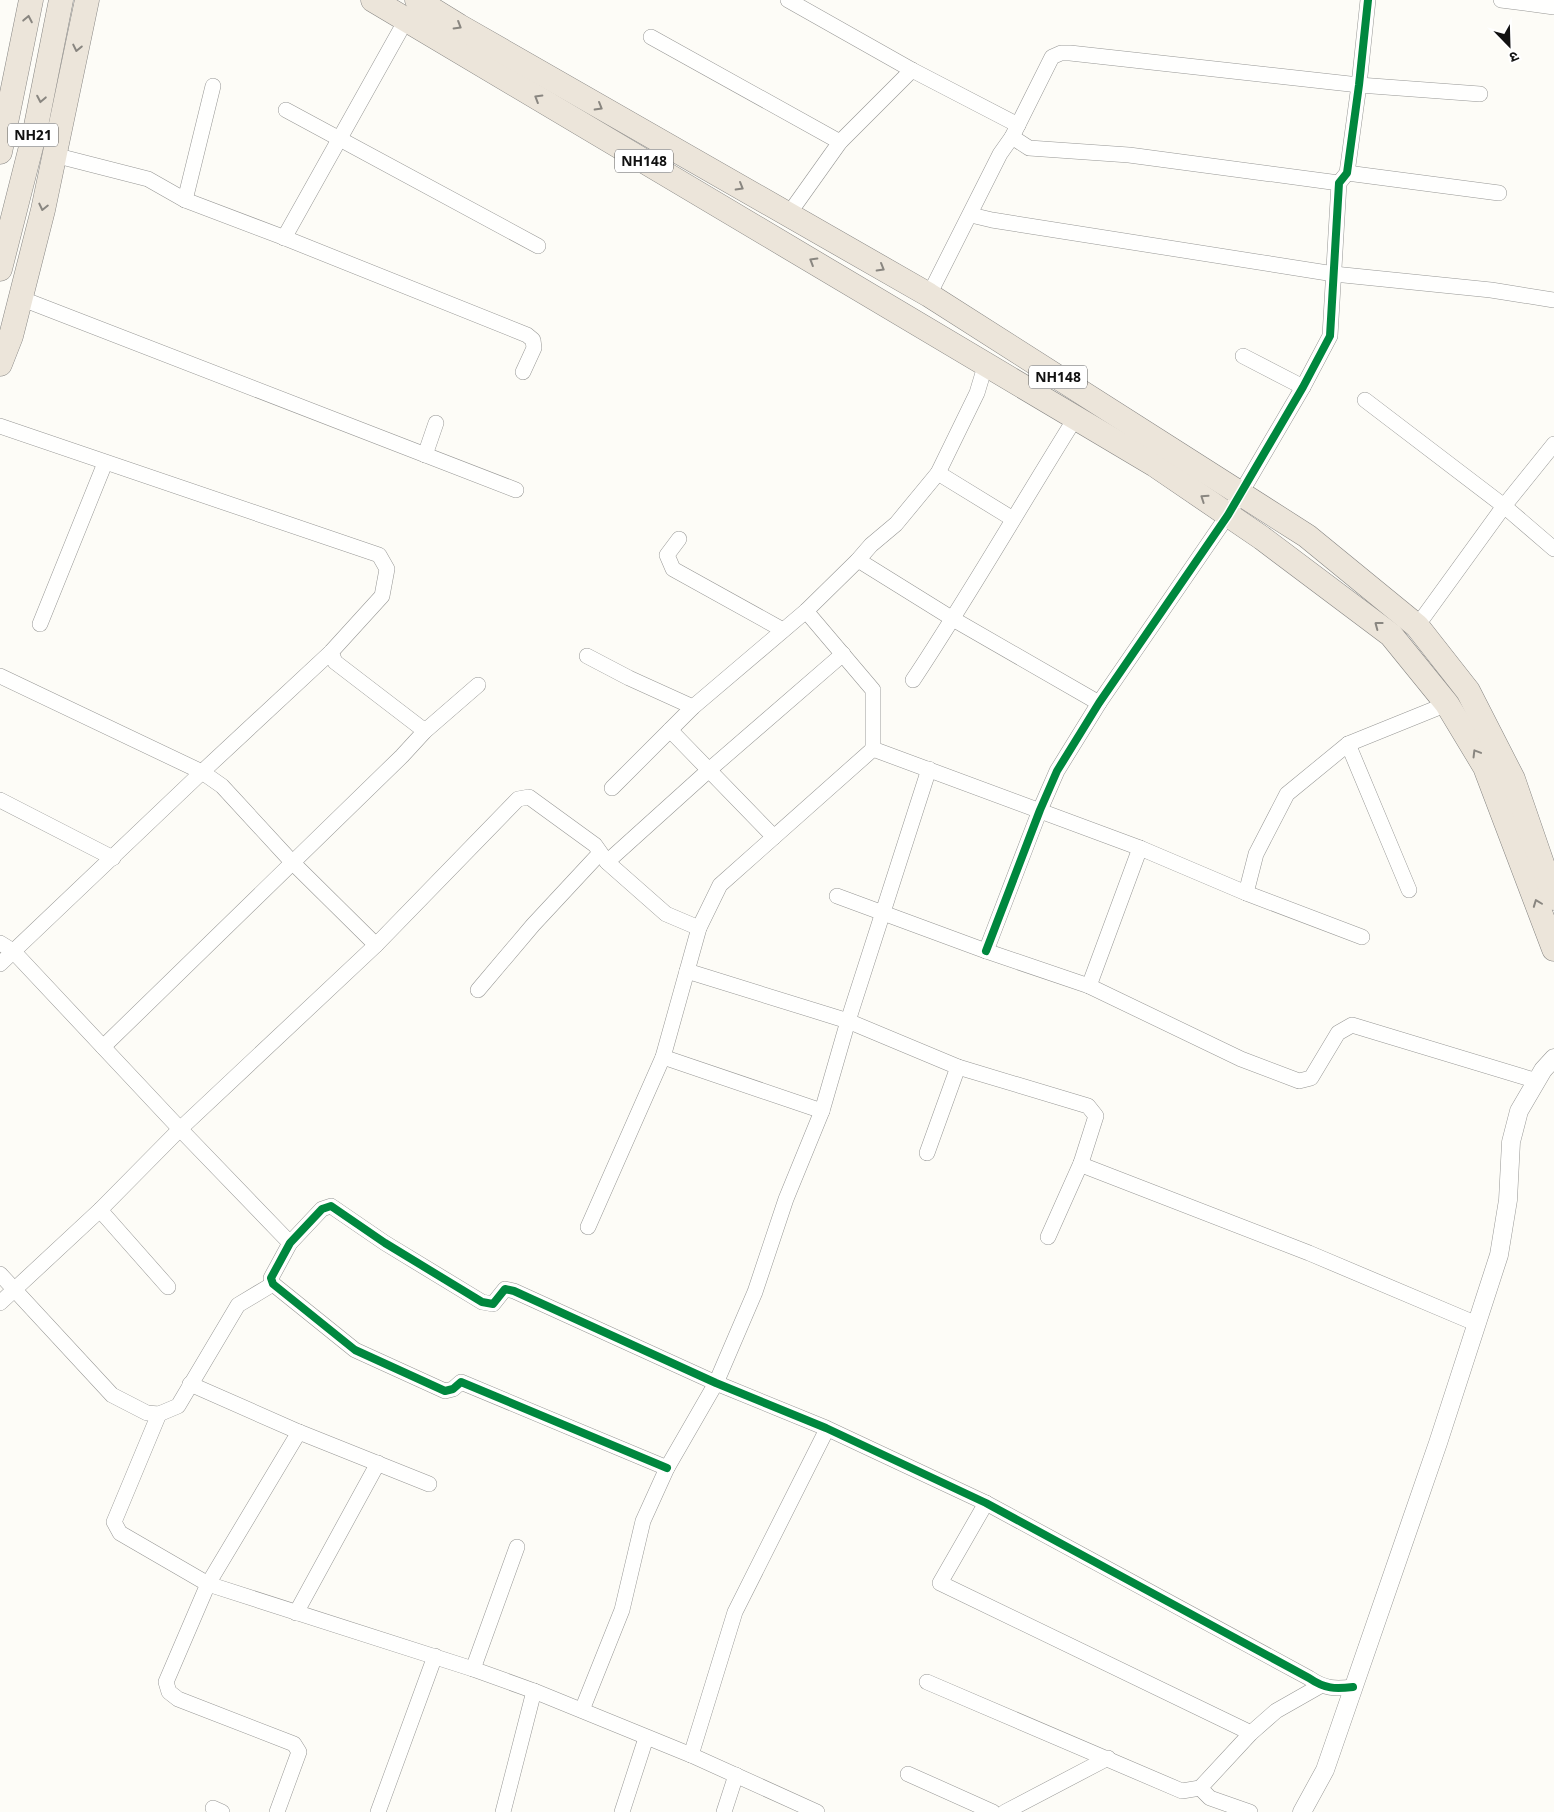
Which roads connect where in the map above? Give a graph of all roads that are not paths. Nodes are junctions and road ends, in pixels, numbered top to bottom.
1 (31, 0) edge
2 (61, 0) edge
3 (86, 0) edge
4 (373, 0) edge
5 (788, 0) edge
6 (1368, 0) edge
7 (1501, 0) edge
8 (1554, 7) edge
9 (411, 10) edge
10 (651, 37) dead end
11 (912, 70) junction
12 (1359, 85) junction
13 (214, 86) dead end
14 (1480, 94) dead end
15 (286, 110) dead end
16 (1015, 131) junction
17 (339, 138) junction
18 (840, 142) junction
19 (0, 152) edge
20 (54, 155) junction
21 (1343, 178) junction
22 (1499, 193) dead end
23 (185, 200) junction
24 (971, 214) junction
25 (788, 215) junction
26 (284, 238) junction
27 (538, 246) dead end
28 (0, 269) edge
29 (1334, 274) junction
30 (929, 295) junction
31 (20, 298) junction
32 (1554, 300) edge
33 (969, 321) junction
34 (955, 345) junction
35 (1243, 356) dead end
36 (986, 363) junction
37 (0, 364) edge
38 (523, 372) dead end
39 (1303, 387) junction
40 (1365, 400) dead end
41 (1076, 417) junction
42 (436, 423) dead end
43 (0, 426) edge
44 (1554, 444) edge
45 (425, 455) junction
46 (105, 462) junction
47 (938, 473) junction
48 (516, 490) dead end
49 (1241, 494) junction
50 (1504, 506) junction
51 (1228, 515) junction
52 (1012, 519) junction
53 (678, 539) dead end
54 (1554, 549) edge
55 (858, 560) junction
56 (806, 611) junction
57 (953, 619) junction
58 (40, 624) dead end
59 (1417, 626) junction
60 (783, 630) junction
61 (331, 652) junction
62 (843, 654) junction
63 (587, 656) dead end
64 (0, 676) edge
65 (913, 680) dead end
66 (478, 685) dead end
67 (1099, 703) junction
68 (1447, 704) junction
69 (693, 707) junction
70 (670, 730) junction
71 (425, 732) junction
72 (1348, 744) junction
73 (874, 749) junction
74 (929, 769) junction
75 (709, 770) junction
76 (202, 772) junction
77 (612, 788) dead end
78 (0, 800) edge
79 (1040, 810) junction
80 (774, 837) junction
81 (1140, 848) junction
82 (603, 857) junction
83 (113, 858) junction
84 (292, 862) junction
85 (1409, 890) dead end
86 (1246, 893) junction
87 (837, 896) dead end
88 (1554, 898) edge
89 (883, 914) junction
90 (699, 928) junction
91 (1362, 938) dead end
92 (0, 943) edge
93 (376, 945) junction
94 (1554, 949) edge
95 (13, 951) junction
96 (986, 951) junction
97 (0, 964) edge
98 (687, 971) junction
99 (1089, 986) junction
100 (478, 990) dead end
101 (848, 1021) junction
102 (103, 1047) junction
103 (663, 1057) junction
104 (1554, 1058) edge
105 (958, 1067) junction
106 (1537, 1081) junction
107 (822, 1111) junction
108 (180, 1129) junction
109 (927, 1153) dead end
110 (1080, 1163) junction
111 (100, 1210) junction
112 (588, 1227) dead end
113 (1048, 1237) dead end
114 (290, 1243) junction
115 (0, 1274) edge
116 (273, 1284) junction
117 (168, 1287) dead end
118 (14, 1290) junction
119 (0, 1303) edge
120 (1477, 1324) junction
121 (716, 1383) junction
122 (190, 1384) junction
123 (159, 1414) junction
124 (827, 1429) junction
125 (299, 1432) junction
126 (378, 1463) junction
127 (667, 1468) junction
128 (429, 1484) dead end
129 (986, 1503) junction
130 (517, 1547) dead end
131 (208, 1584) junction
132 (296, 1613) junction
133 (435, 1656) junction
134 (473, 1669) junction
135 (926, 1682) dead end
136 (1320, 1686) junction
137 (1353, 1687) junction
138 (534, 1691) junction
139 (582, 1710) junction
140 (1251, 1733) junction
141 (646, 1738) junction
142 (691, 1755) junction
143 (1108, 1758) junction
144 (908, 1774) dead end
145 (736, 1775) junction
146 (1200, 1788) junction
147 (277, 1812) edge
148 (378, 1812) edge
149 (503, 1812) edge
150 (622, 1812) edge
151 (724, 1812) edge
152 (817, 1812) edge
153 (993, 1812) edge
154 (1006, 1812) edge
155 (1250, 1812) edge
156 (1302, 1812) edge

19 -> 1 highway, NH21
2 -> 28 highway, NH21
3 -> 20 highway
4 - 9 highway, NH148
5 - 11 street
6 - 12 street
7 - 8 street
9 - 17 street
9 -> 25 highway, NH148
34 -> 9 highway, NH148
10 - 18 street
11 - 16 street
11 - 18 street
12 - 14 street
12 - 16 street
12 - 21 street
13 - 23 street
15 - 17 street
16 - 21 street
16 - 24 street
17 - 26 street
17 - 27 street
18 - 25 street
20 - 23 street
20 -> 31 highway
21 - 22 street
21 - 29 street
23 - 26 street
24 - 29 street
24 - 30 street
25 -> 30 highway, NH148
26 - 38 street
29 - 32 street
29 - 39 street
30 - 33 highway, NH148
31 - 37 highway
31 - 45 street
33 - 34 highway
33 - 49 highway, NH148
34 - 36 highway, NH148
35 - 39 street
36 - 41 highway, NH148
36 - 47 street
39 - 49 street
40 - 50 street
51 -> 41 highway, NH148
41 - 52 street
42 - 45 street
43 - 46 street
44 - 50 street
45 - 48 street
46 - 58 street
46 - 61 street
47 - 52 street
47 - 55 street
49 - 51 street
49 - 59 highway, NH148
50 - 54 street
50 - 59 street
51 - 67 street
68 -> 51 highway, NH148
52 - 57 street
53 - 60 street
55 - 56 street
55 - 57 street
56 - 60 street
56 - 62 street
57 - 65 street
57 - 67 street
59 - 88 highway, NH148
60 - 69 street
61 - 71 street
61 - 76 street
62 - 73 street
62 - 75 street
63 - 69 street
64 - 76 street
66 - 71 street
67 - 79 street
68 - 72 street
94 -> 68 highway, NH148
69 - 70 street
70 - 75 street
70 - 77 street
71 - 84 street
72 - 85 street
72 - 86 street
73 - 74 street
73 - 80 street
74 - 79 street
74 - 89 street
75 - 80 street
75 - 82 street
76 - 83 street
76 - 84 street
78 - 83 street
79 - 81 street
79 - 96 street
80 - 90 street
81 - 86 street
81 - 99 street
82 - 90 street
82 - 93 street
82 - 100 street
83 - 95 street
84 - 93 street
84 - 102 street
86 - 91 street
87 - 89 street
89 - 96 street
89 - 101 street
90 - 98 street
92 - 95 street
93 - 108 street
95 - 97 street
95 - 102 street
96 - 99 street
98 - 101 street
98 - 103 street
99 - 106 street
101 - 105 street
101 - 107 street
102 - 108 street
103 - 107 street
103 - 112 street
104 - 106 street
105 - 109 street
105 - 110 street
106 - 120 street
107 - 121 street
108 - 111 street
108 - 114 street
110 - 113 street
110 - 120 street
111 - 117 street
111 - 118 street
114 - 116 street
114 - 121 street
115 - 118 street
116 - 122 street
116 - 127 street
118 - 119 street
118 - 123 street
120 - 137 street
121 - 124 street
121 - 127 street
122 - 123 street
122 - 125 street
123 - 131 street
124 - 129 street
124 - 142 street
125 - 126 street
125 - 131 street
126 - 128 street
126 - 132 street
127 - 139 street
129 - 136 street
129 - 140 street
130 - 134 street
131 - 132 street
131 - 147 street
132 - 133 street
133 - 134 street
133 - 148 street
134 - 138 street
135 - 143 street
136 - 137 street
136 - 140 street
137 - 156 street
138 - 139 street
138 - 149 street
139 - 141 street
140 - 146 street
141 - 142 street
141 - 150 street
142 - 145 street
143 - 146 street
143 - 154 street
144 - 153 street
145 - 151 street
145 - 152 street
146 - 155 street

